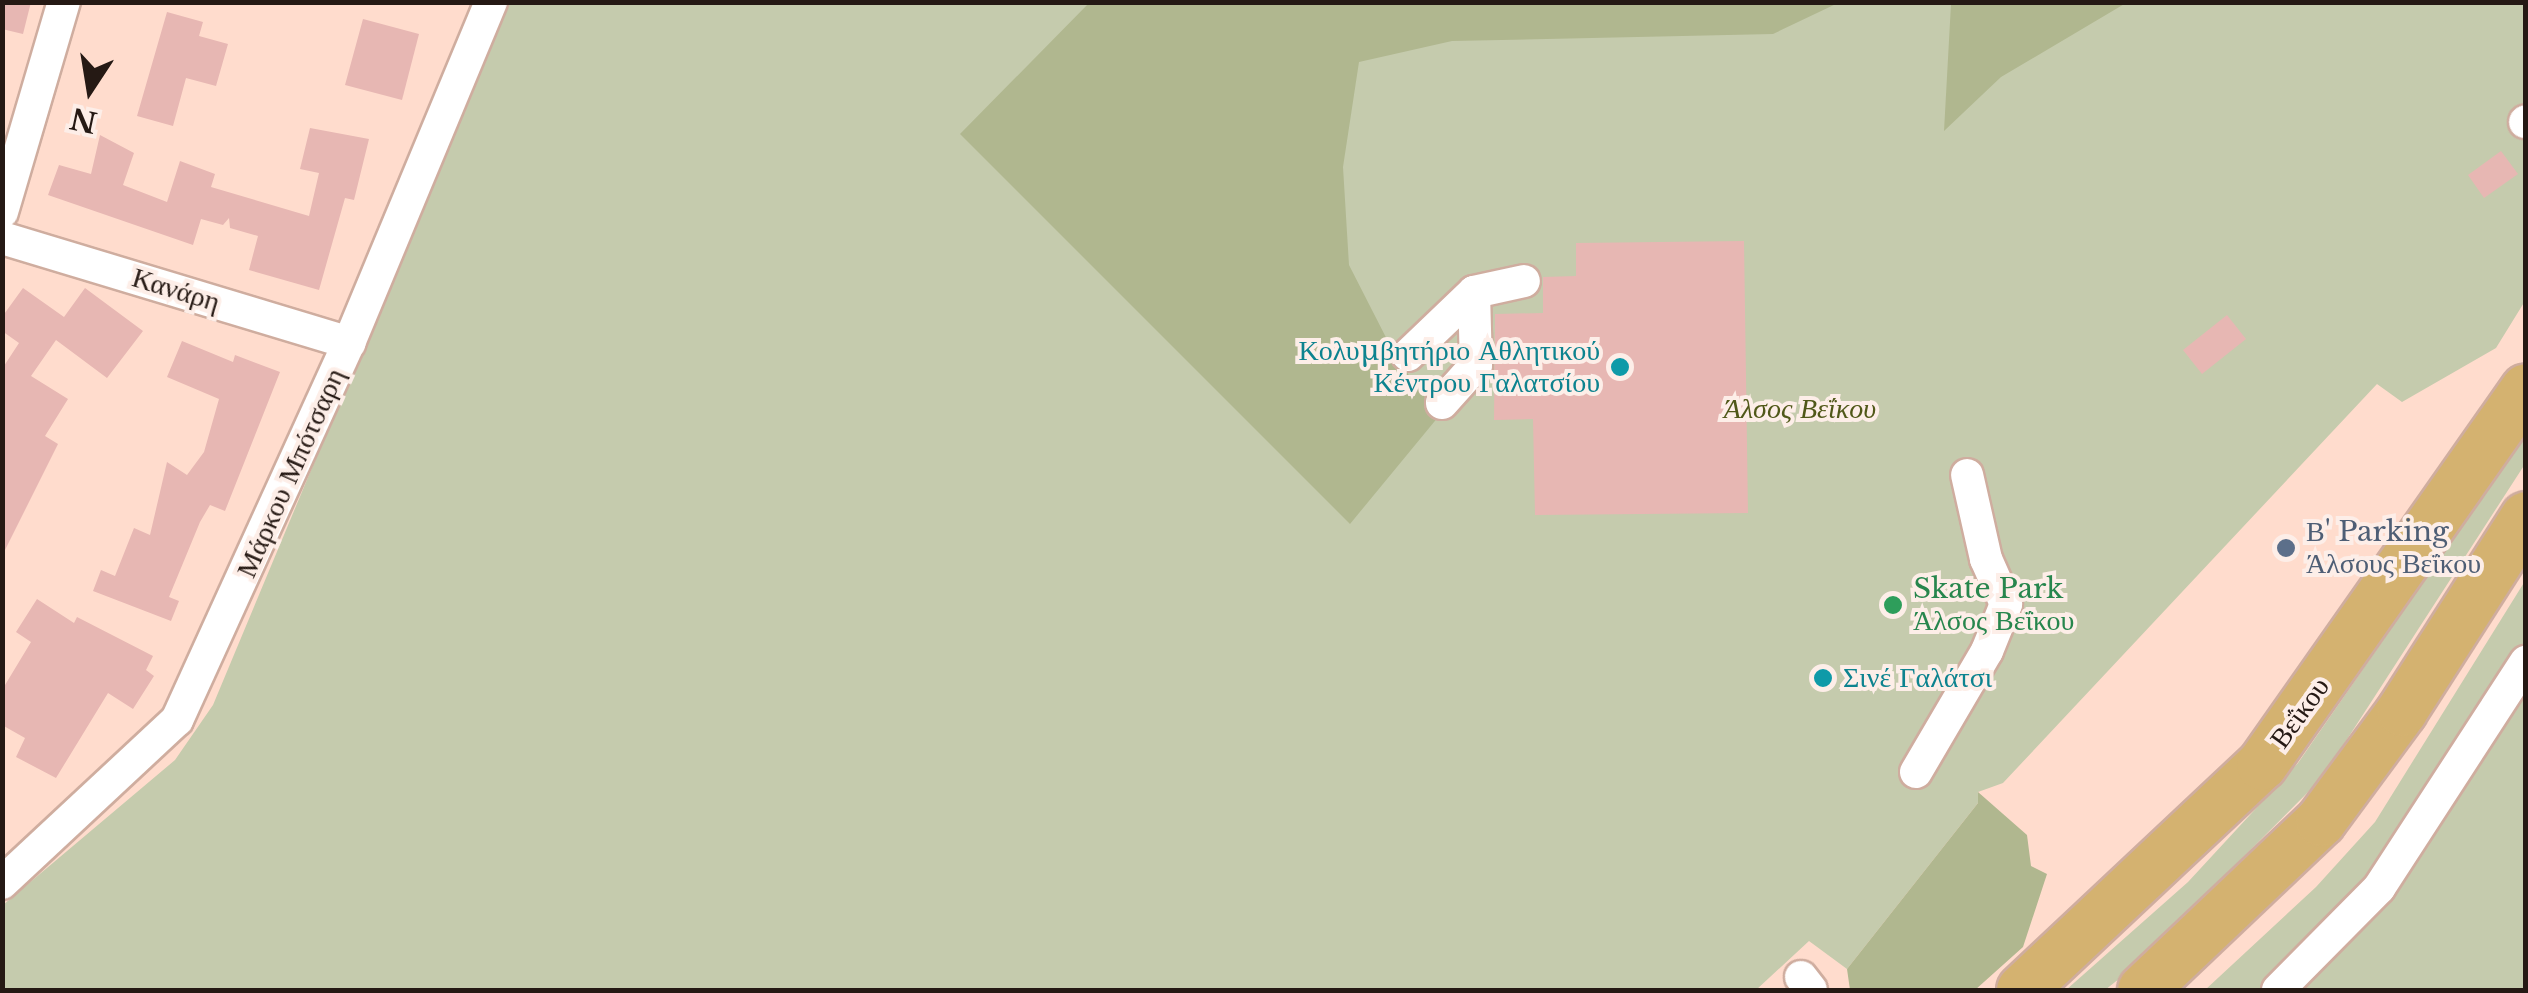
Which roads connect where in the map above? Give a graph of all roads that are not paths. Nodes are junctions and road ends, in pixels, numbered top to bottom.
1 (64, 2) edge
2 (492, 2) edge
3 (2, 212) edge
4 (2, 238) edge
5 (1524, 281) dead end
6 (1474, 292) junction
7 (349, 343) junction
8 (1408, 355) dead end
9 (2526, 390) edge
10 (1442, 403) dead end
11 (1967, 476) dead end
12 (2526, 516) edge
13 (2526, 662) edge
14 (1916, 772) dead end
15 (2, 883) edge
16 (2022, 990) edge
17 (2143, 990) edge
18 (2278, 990) edge

1 - 3 street
2 - 7 street, Μάρκου Μπότσαρη
4 - 7 street, Κανάρη
5 - 6 street
6 - 8 street
6 - 10 street
7 - 15 street, Μάρκου Μπότσαρη
9 - 16 main road, Βεΐκου
11 - 14 street
12 - 17 main road
13 - 18 street

